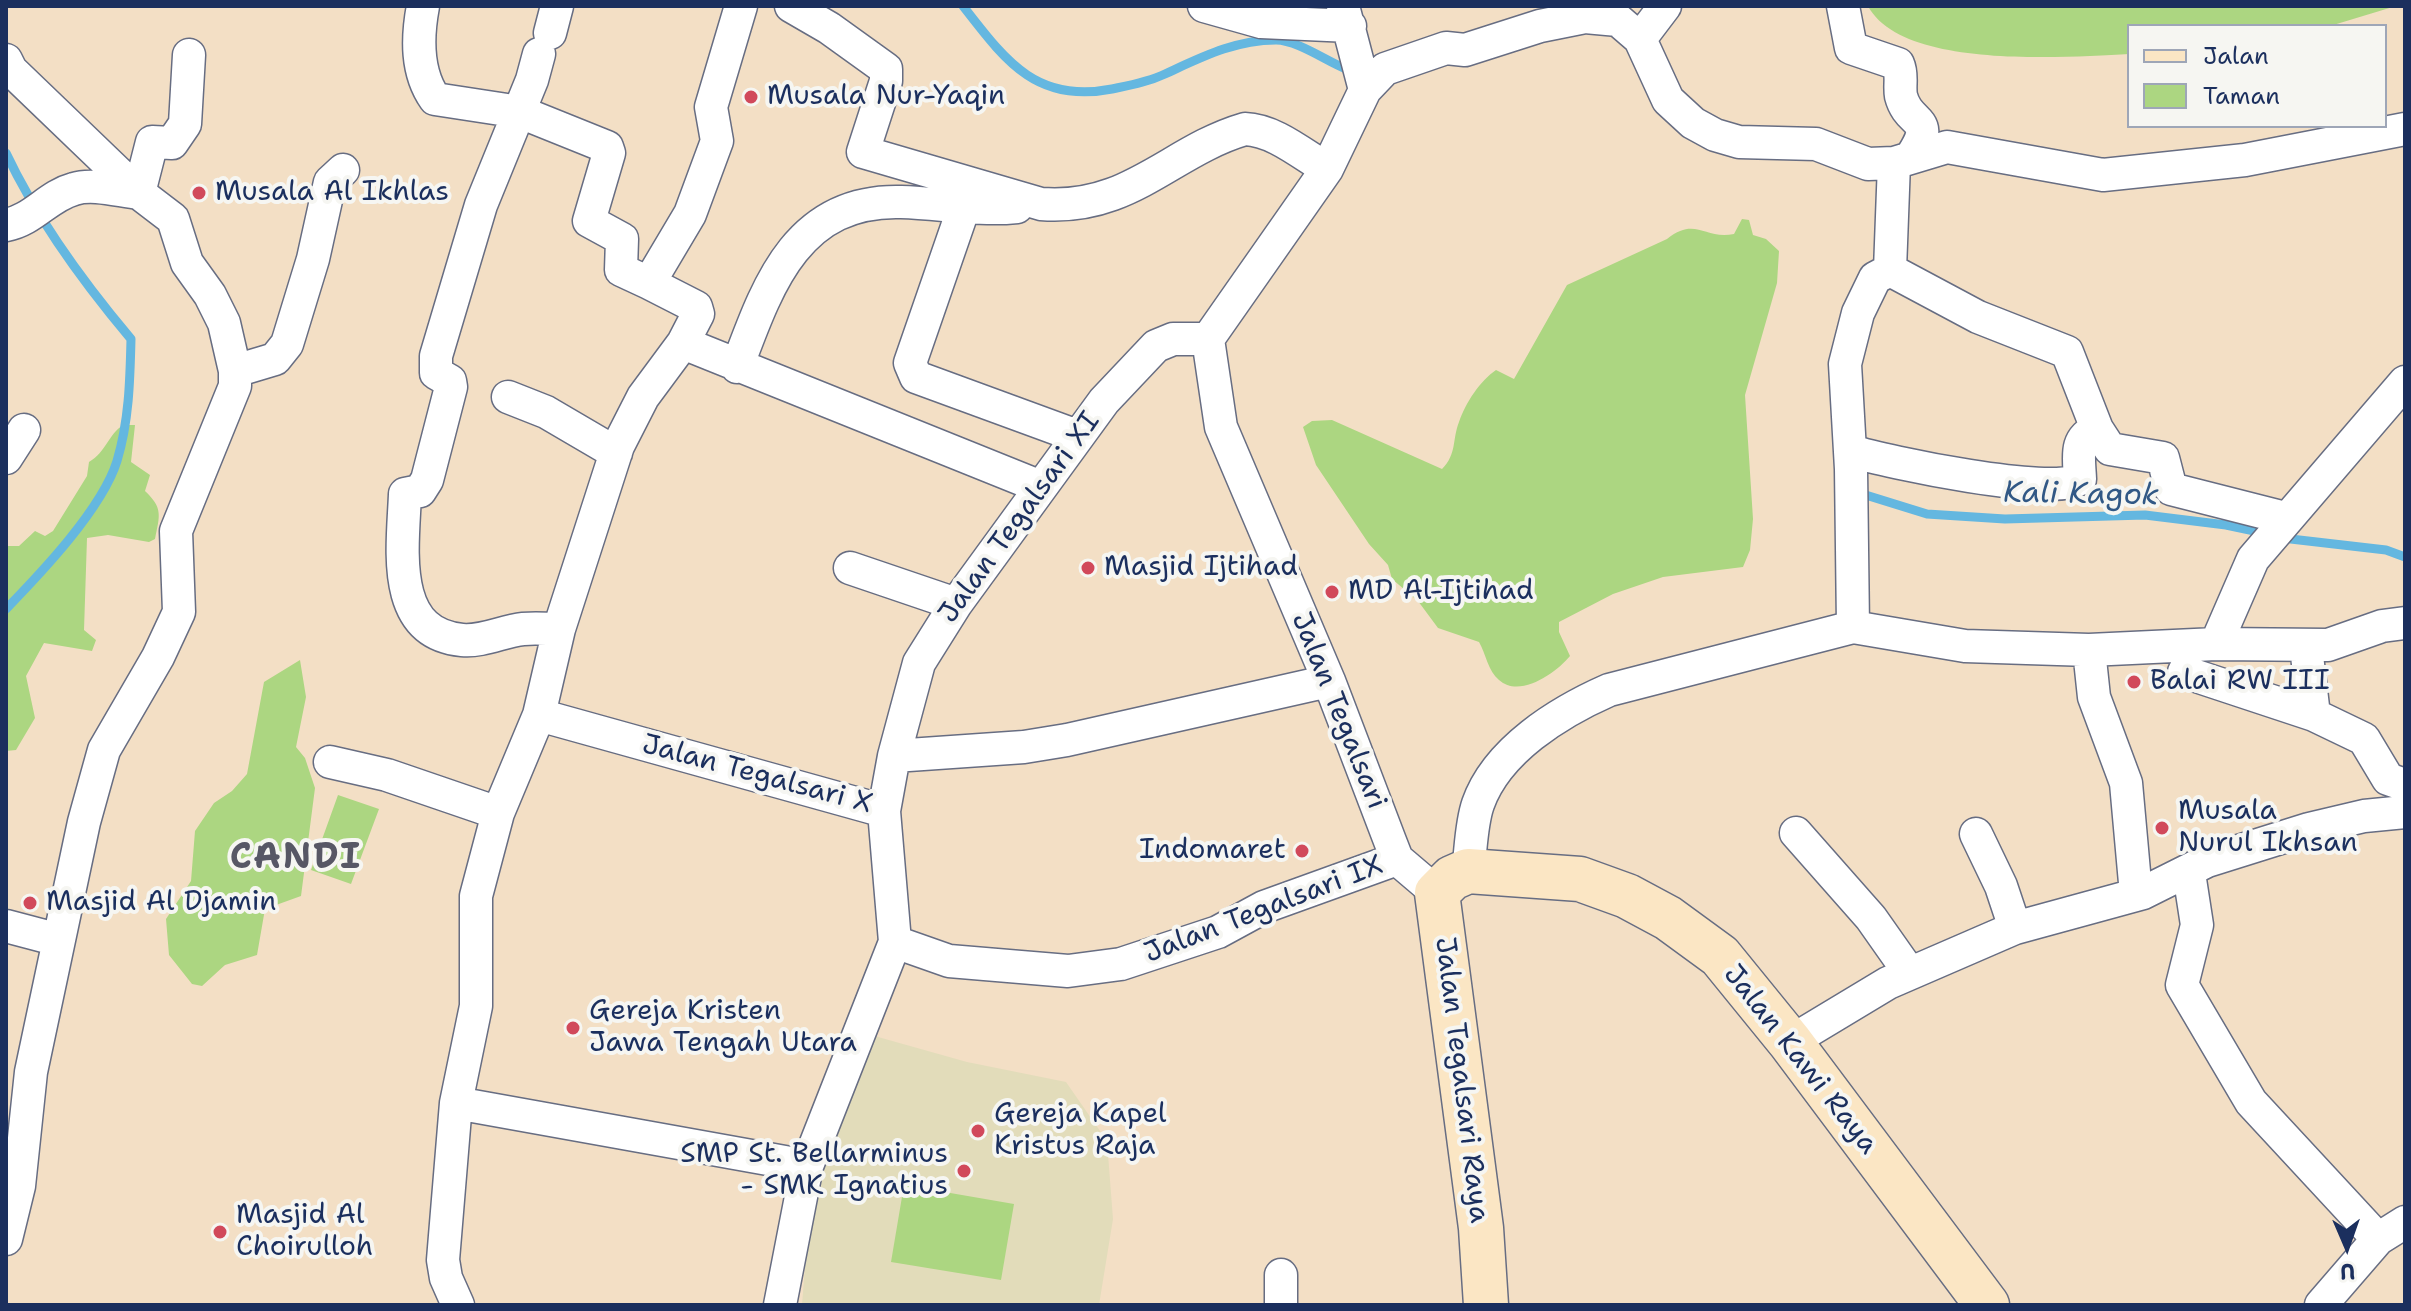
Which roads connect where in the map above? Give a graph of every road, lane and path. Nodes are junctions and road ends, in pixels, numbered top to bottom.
1 (423, 6) edge
2 (741, 6) edge
3 (791, 6) edge
4 (1204, 6) edge
5 (1665, 6) edge
6 (1843, 6) edge
7 (1346, 16) edge
8 (549, 31) edge
9 (1640, 39) junction
10 (189, 55) dead end
11 (6, 60) edge
12 (1365, 90) junction
13 (520, 112) junction
14 (2405, 129) edge
15 (1902, 160) junction
16 (1327, 169) junction
17 (343, 170) dead end
18 (139, 193) junction
19 (1041, 204) junction
20 (964, 207) junction
21 (26, 216) edge
22 (1890, 270) junction
23 (649, 283) junction
24 (1208, 339) junction
25 (683, 343) junction
26 (737, 367) junction
27 (235, 371) junction
28 (2403, 388) edge
29 (508, 397) dead end
30 (2097, 429) junction
31 (24, 430) dead end
32 (1077, 436) junction
33 (616, 453) junction
34 (6, 458) edge
35 (1851, 460) junction
36 (1041, 487) junction
37 (2281, 523) junction
38 (850, 568) dead end
39 (956, 604) junction
40 (2405, 623) edge
41 (1853, 627) junction
42 (559, 629) junction
43 (2216, 644) junction
44 (2306, 647) junction
45 (2089, 650) junction
46 (2184, 672) dead end
47 (1329, 681) junction
48 (539, 715) junction
49 (2314, 715) junction
50 (894, 756) junction
51 (330, 762) dead end
52 (2405, 785) edge
53 (884, 811) junction
54 (2405, 812) edge
55 (498, 813) junction
56 (1796, 833) dead end
57 (1976, 834) dead end
58 (1397, 859) junction
59 (2189, 873) junction
60 (1452, 882) junction
61 (2136, 894) junction
62 (6, 926) edge
63 (2015, 928) junction
64 (59, 940) junction
65 (895, 942) junction
66 (1909, 972) junction
67 (1790, 1042) junction
68 (456, 1103) junction
69 (807, 1166) junction
70 (2405, 1222) edge
71 (6, 1239) edge
72 (2378, 1239) junction
73 (458, 1305) edge
74 (780, 1305) edge
75 (1486, 1305) edge
76 (1987, 1305) edge
77 (2321, 1305) edge

1 - 13 street
2 - 23 street
3 - 19 street
4 - 7 street
5 - 9 street
6 - 15 street
7 - 12 street
8 - 13 street
9 - 12 street
9 - 15 street
10 - 18 street
11 - 18 street
12 - 16 street
13 - 23 street
13 - 42 street
14 - 15 street
15 - 22 street
16 - 19 street
16 - 24 street
17 - 27 street
18 - 21 street
18 - 27 street
19 - 20 street
20 - 26 street
20 - 32 street
22 - 30 street
22 - 35 street
23 - 25 street
24 - 32 street, Jalan Tegalsari XI
24 - 47 street, Jalan Tegalsari
25 - 26 street
25 - 33 street
26 - 36 street
27 - 64 street
28 - 37 street
29 - 33 street
30 - 35 street
30 - 37 street
31 - 34 street
32 - 36 street, Jalan Tegalsari XI
33 - 42 street
35 - 41 street
36 - 39 street, Jalan Tegalsari XI
37 - 43 street
38 - 39 street
39 - 50 street, Jalan Tegalsari XI
40 - 44 street
41 - 45 street
41 - 60 street
42 - 48 street
43 - 44 street
43 - 45 street
44 - 49 street
45 - 61 street
46 - 49 street
47 - 50 street, Jalan Tegalsari X
47 - 58 street, Jalan Tegalsari
48 - 53 street, Jalan Tegalsari X
48 - 55 street
49 - 52 street
50 - 53 street, Jalan Tegalsari X
51 - 55 street
53 - 65 street
54 - 59 street
55 - 68 street
56 - 66 street
57 - 63 street
58 - 60 street, Jalan Tegalsari
58 - 65 street, Jalan Tegalsari IX
59 - 61 street
59 - 72 street
60 - 67 main road, Jalan Kawi Raya
60 - 75 main road, Jalan Tegalsari Raya
61 - 63 street
62 - 64 street
63 - 66 street
64 - 71 street
65 - 69 street
66 - 67 street
67 - 76 main road, Jalan Kawi Raya
68 - 69 street
68 - 73 street
69 - 74 street
70 - 72 street
72 - 77 street

